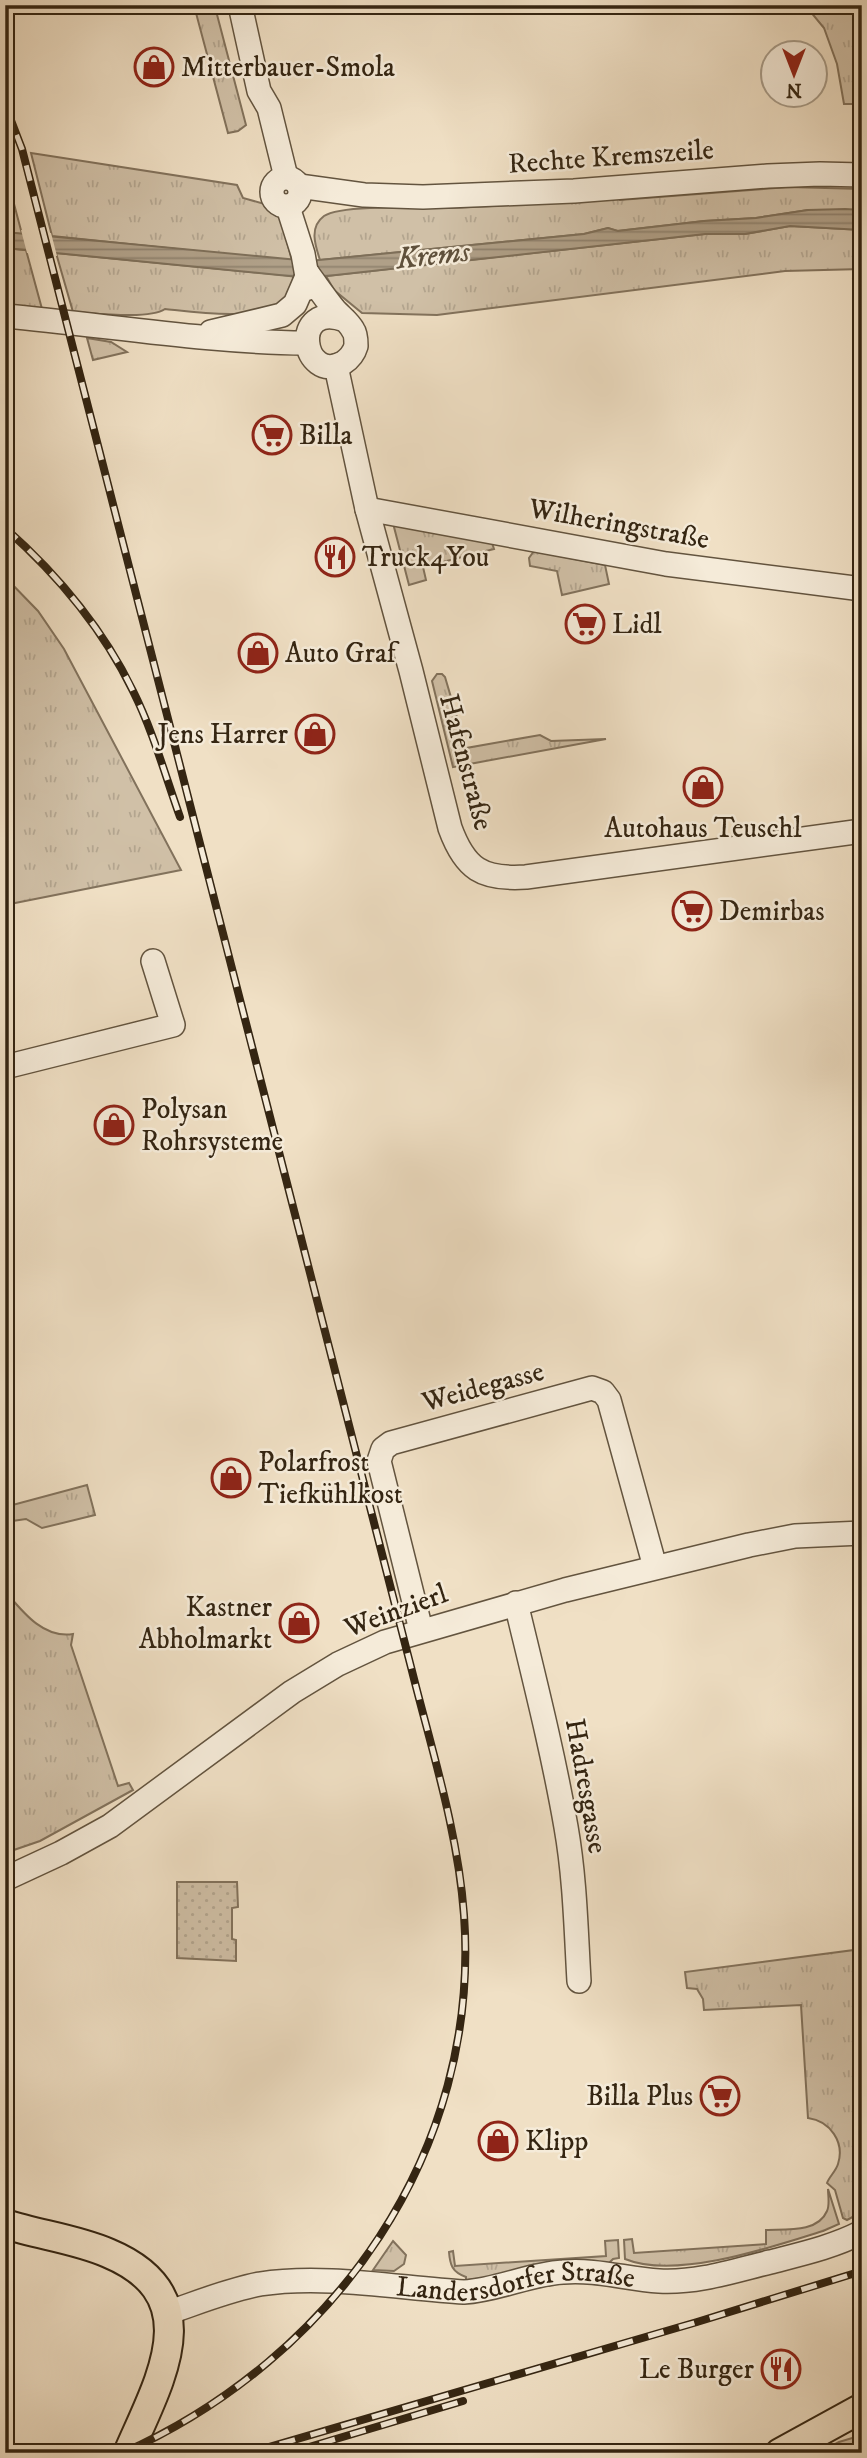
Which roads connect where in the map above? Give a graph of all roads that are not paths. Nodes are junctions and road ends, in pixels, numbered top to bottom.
1 (240, 5) edge
2 (862, 175) edge
3 (289, 195) junction
4 (308, 274) junction
5 (341, 316) junction
6 (5, 317) edge
7 (304, 323) junction
8 (195, 337) junction
9 (336, 366) junction
10 (367, 509) junction
11 (862, 589) edge
12 (862, 831) edge
13 (153, 961) dead end
14 (5, 1067) edge
15 (862, 1533) edge
16 (654, 1567) junction
17 (516, 1604) junction
18 (421, 1630) junction
19 (5, 1879) edge
20 (579, 1981) dead end
21 (5, 2224) edge
22 (862, 2232) edge
23 (167, 2313) junction
24 (862, 2407) edge
25 (128, 2453) edge
26 (780, 2453) edge

1 - 3 street
2 - 3 street, Rechte Kremszeile
3 - 4 street
4 - 5 street
4 - 7 street
5 - 7 street
5 - 9 street
6 - 8 street
7 - 8 street
7 - 8 street
7 - 9 street
9 - 10 street, Hafenstraße
10 - 11 street, Wilheringstraße
10 - 12 street, Hafenstraße
13 - 14 street
15 - 16 street, Weinzierl
16 - 17 street, Weinzierl
16 - 18 street, Weidegasse
17 - 18 street, Weinzierl
17 - 20 street, Hadresgasse
18 - 19 street, Weinzierl
21 - 23 main road
22 - 23 street, Landersdorfer Straße
23 - 25 main road
24 - 26 main road

